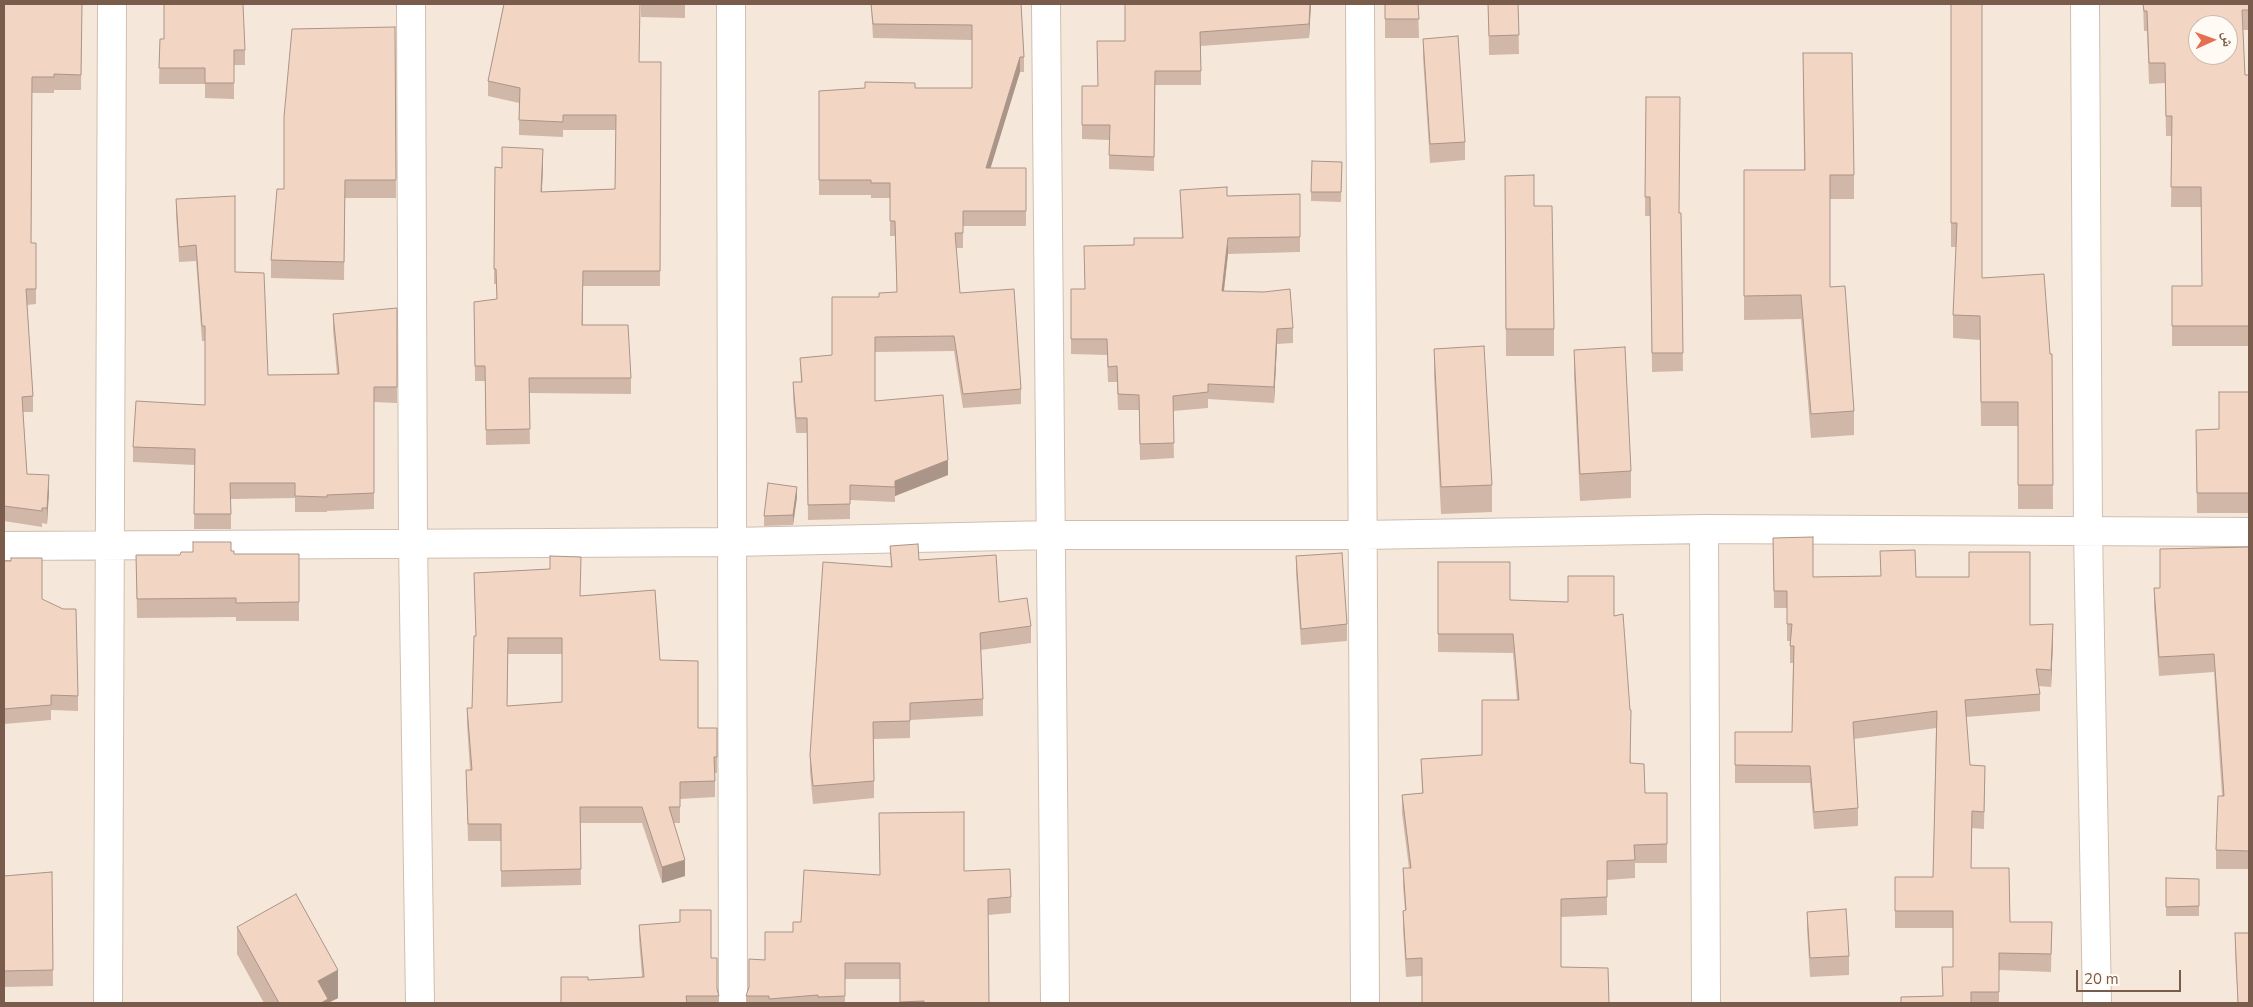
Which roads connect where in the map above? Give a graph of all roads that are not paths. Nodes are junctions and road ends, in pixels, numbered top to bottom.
1 (112, 4) edge
2 (411, 4) edge
3 (731, 4) edge
4 (1046, 4) edge
5 (1360, 4) edge
6 (2085, 4) edge
7 (1704, 529) junction
8 (2088, 532) junction
9 (2249, 532) edge
10 (1052, 535) junction
11 (1363, 535) junction
12 (413, 542) junction
13 (732, 542) junction
14 (109, 545) junction
15 (4, 546) edge
16 (108, 1003) edge
17 (420, 1003) edge
18 (733, 1003) edge
19 (1055, 1003) edge
20 (1365, 1003) edge
21 (1706, 1003) edge
22 (2097, 1003) edge

1 - 14 street
2 - 12 street
3 - 13 street
4 - 10 street
5 - 11 street
6 - 8 street
7 - 8 street
7 - 11 street
7 - 21 street
8 - 9 street
8 - 22 street
10 - 11 street
10 - 13 street
10 - 19 street
11 - 20 street
12 - 13 street
12 - 14 street
12 - 17 street
13 - 18 street
14 - 15 street
14 - 16 street

